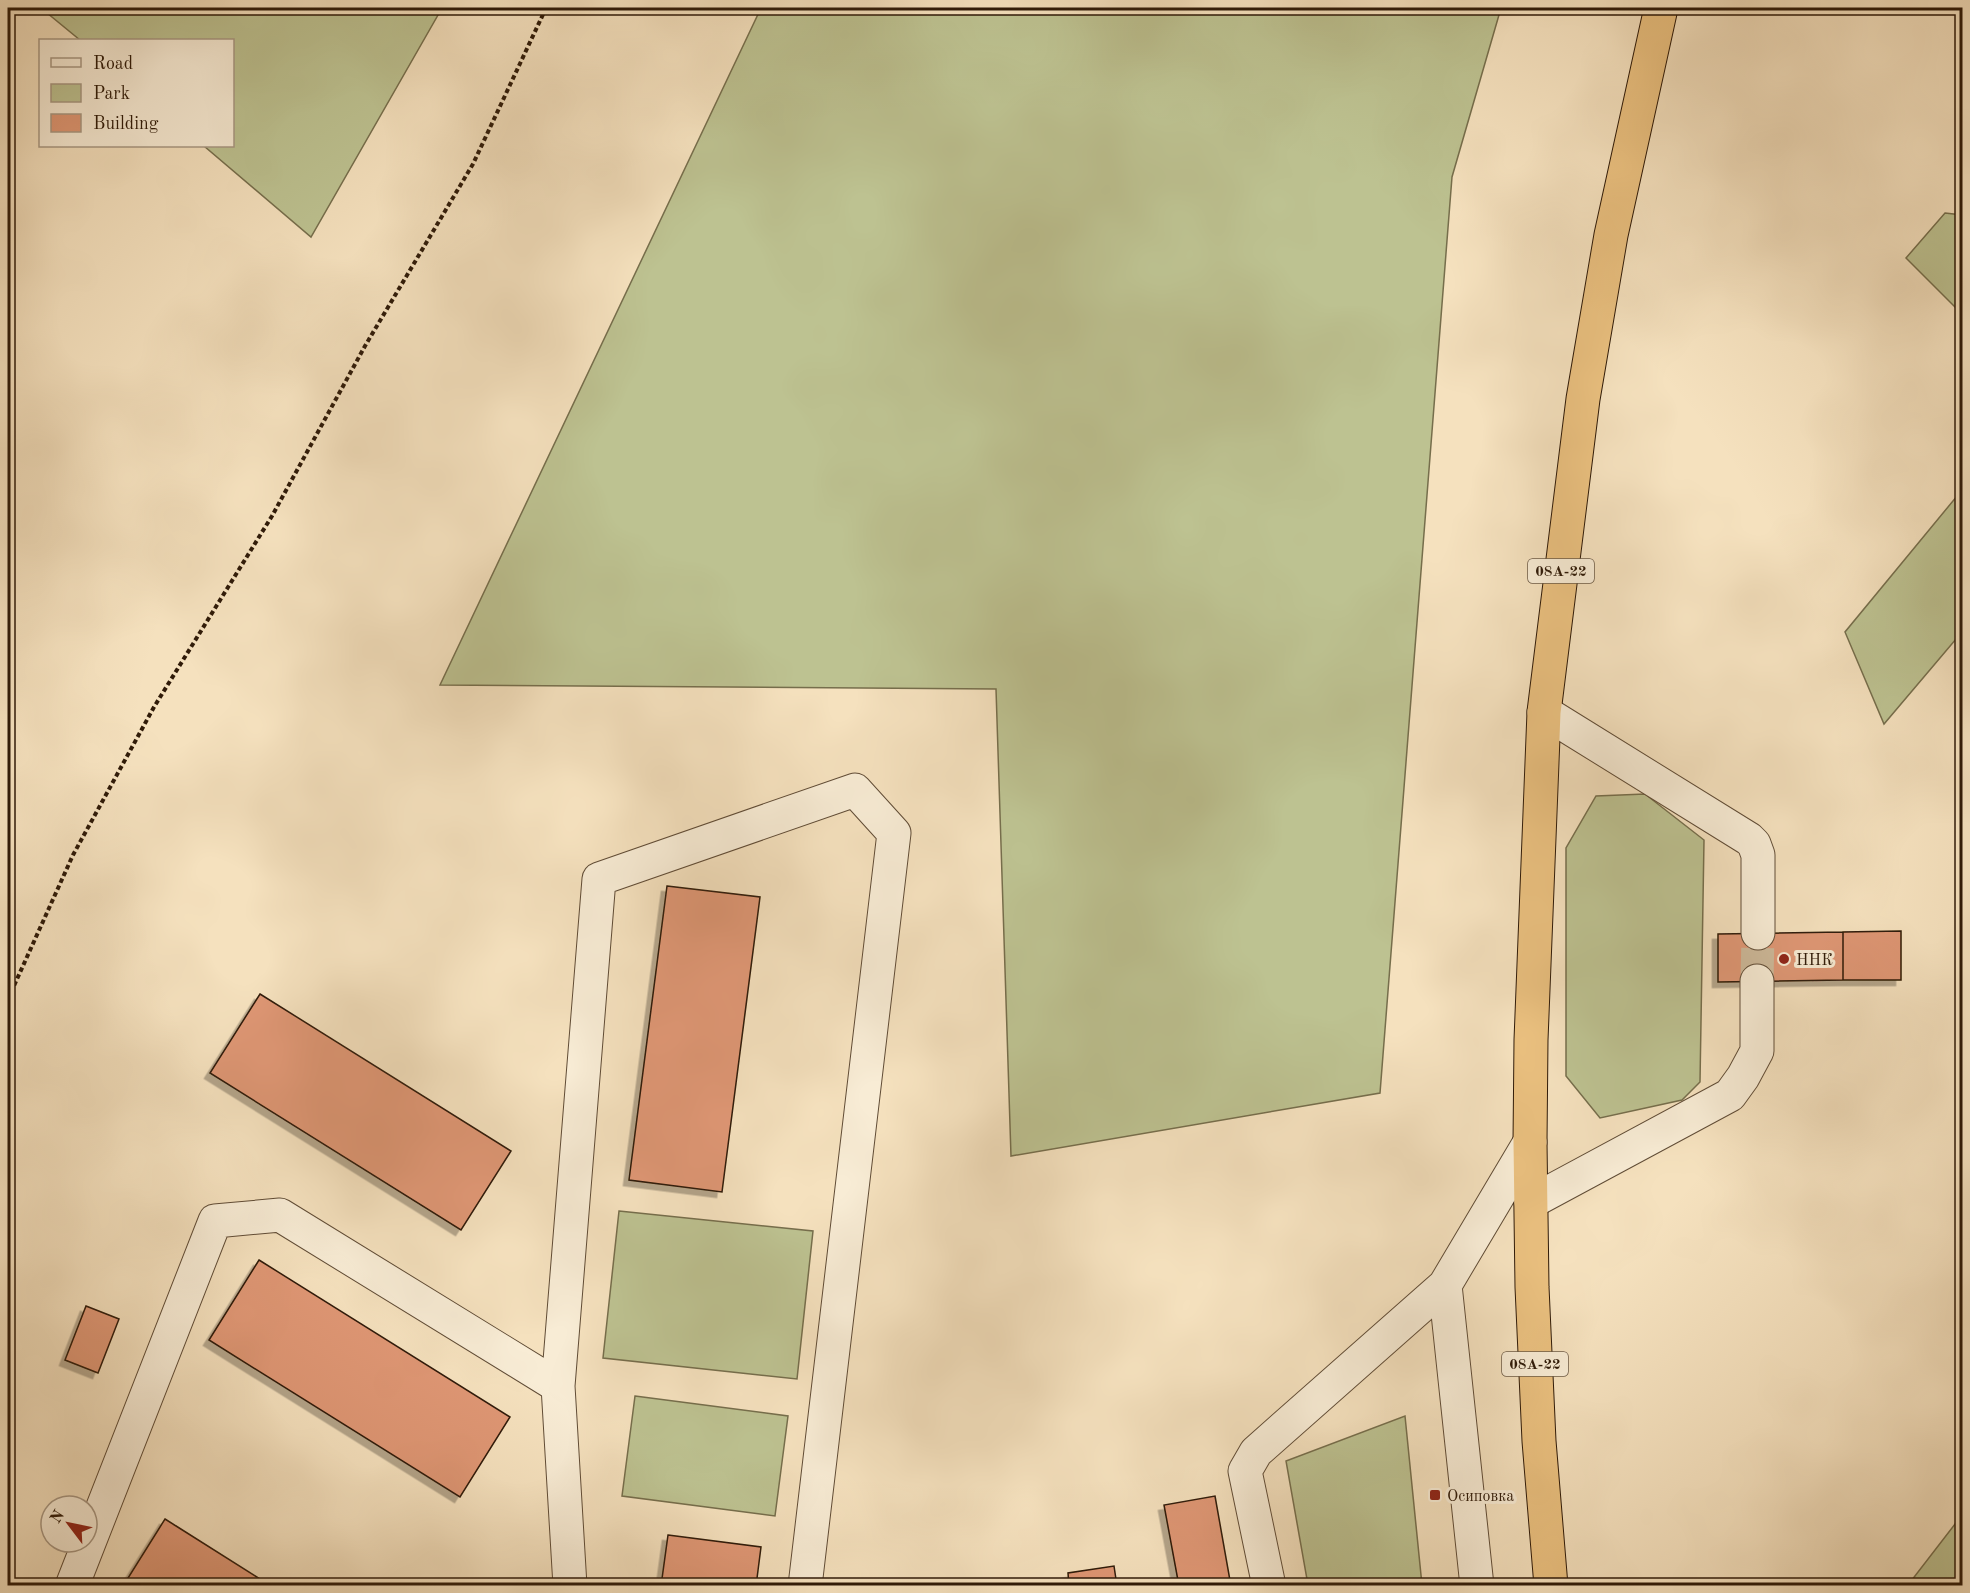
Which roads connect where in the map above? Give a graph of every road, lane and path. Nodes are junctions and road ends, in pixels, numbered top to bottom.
1 (546, 8) edge
2 (1661, 8) edge
3 (1544, 712) junction
4 (1758, 933) tunnel mouth
5 (1757, 981) tunnel mouth
6 (8, 999) edge
7 (1530, 1142) junction
8 (1531, 1202) junction
9 (1445, 1286) junction
10 (558, 1386) junction
11 (72, 1586) edge
12 (570, 1586) edge
13 (805, 1586) edge
14 (1269, 1586) edge
15 (1477, 1586) edge
16 (1551, 1586) edge

1 - 6 path
2 - 3 highway, 08А-22
3 - 4 lane
3 - 7 highway, 08А-22
5 - 8 lane
7 - 8 highway, 08А-22
7 - 9 lane
8 - 16 highway, 08А-22
9 - 14 lane
9 - 15 lane
10 - 11 lane
10 - 12 lane
10 - 13 lane

